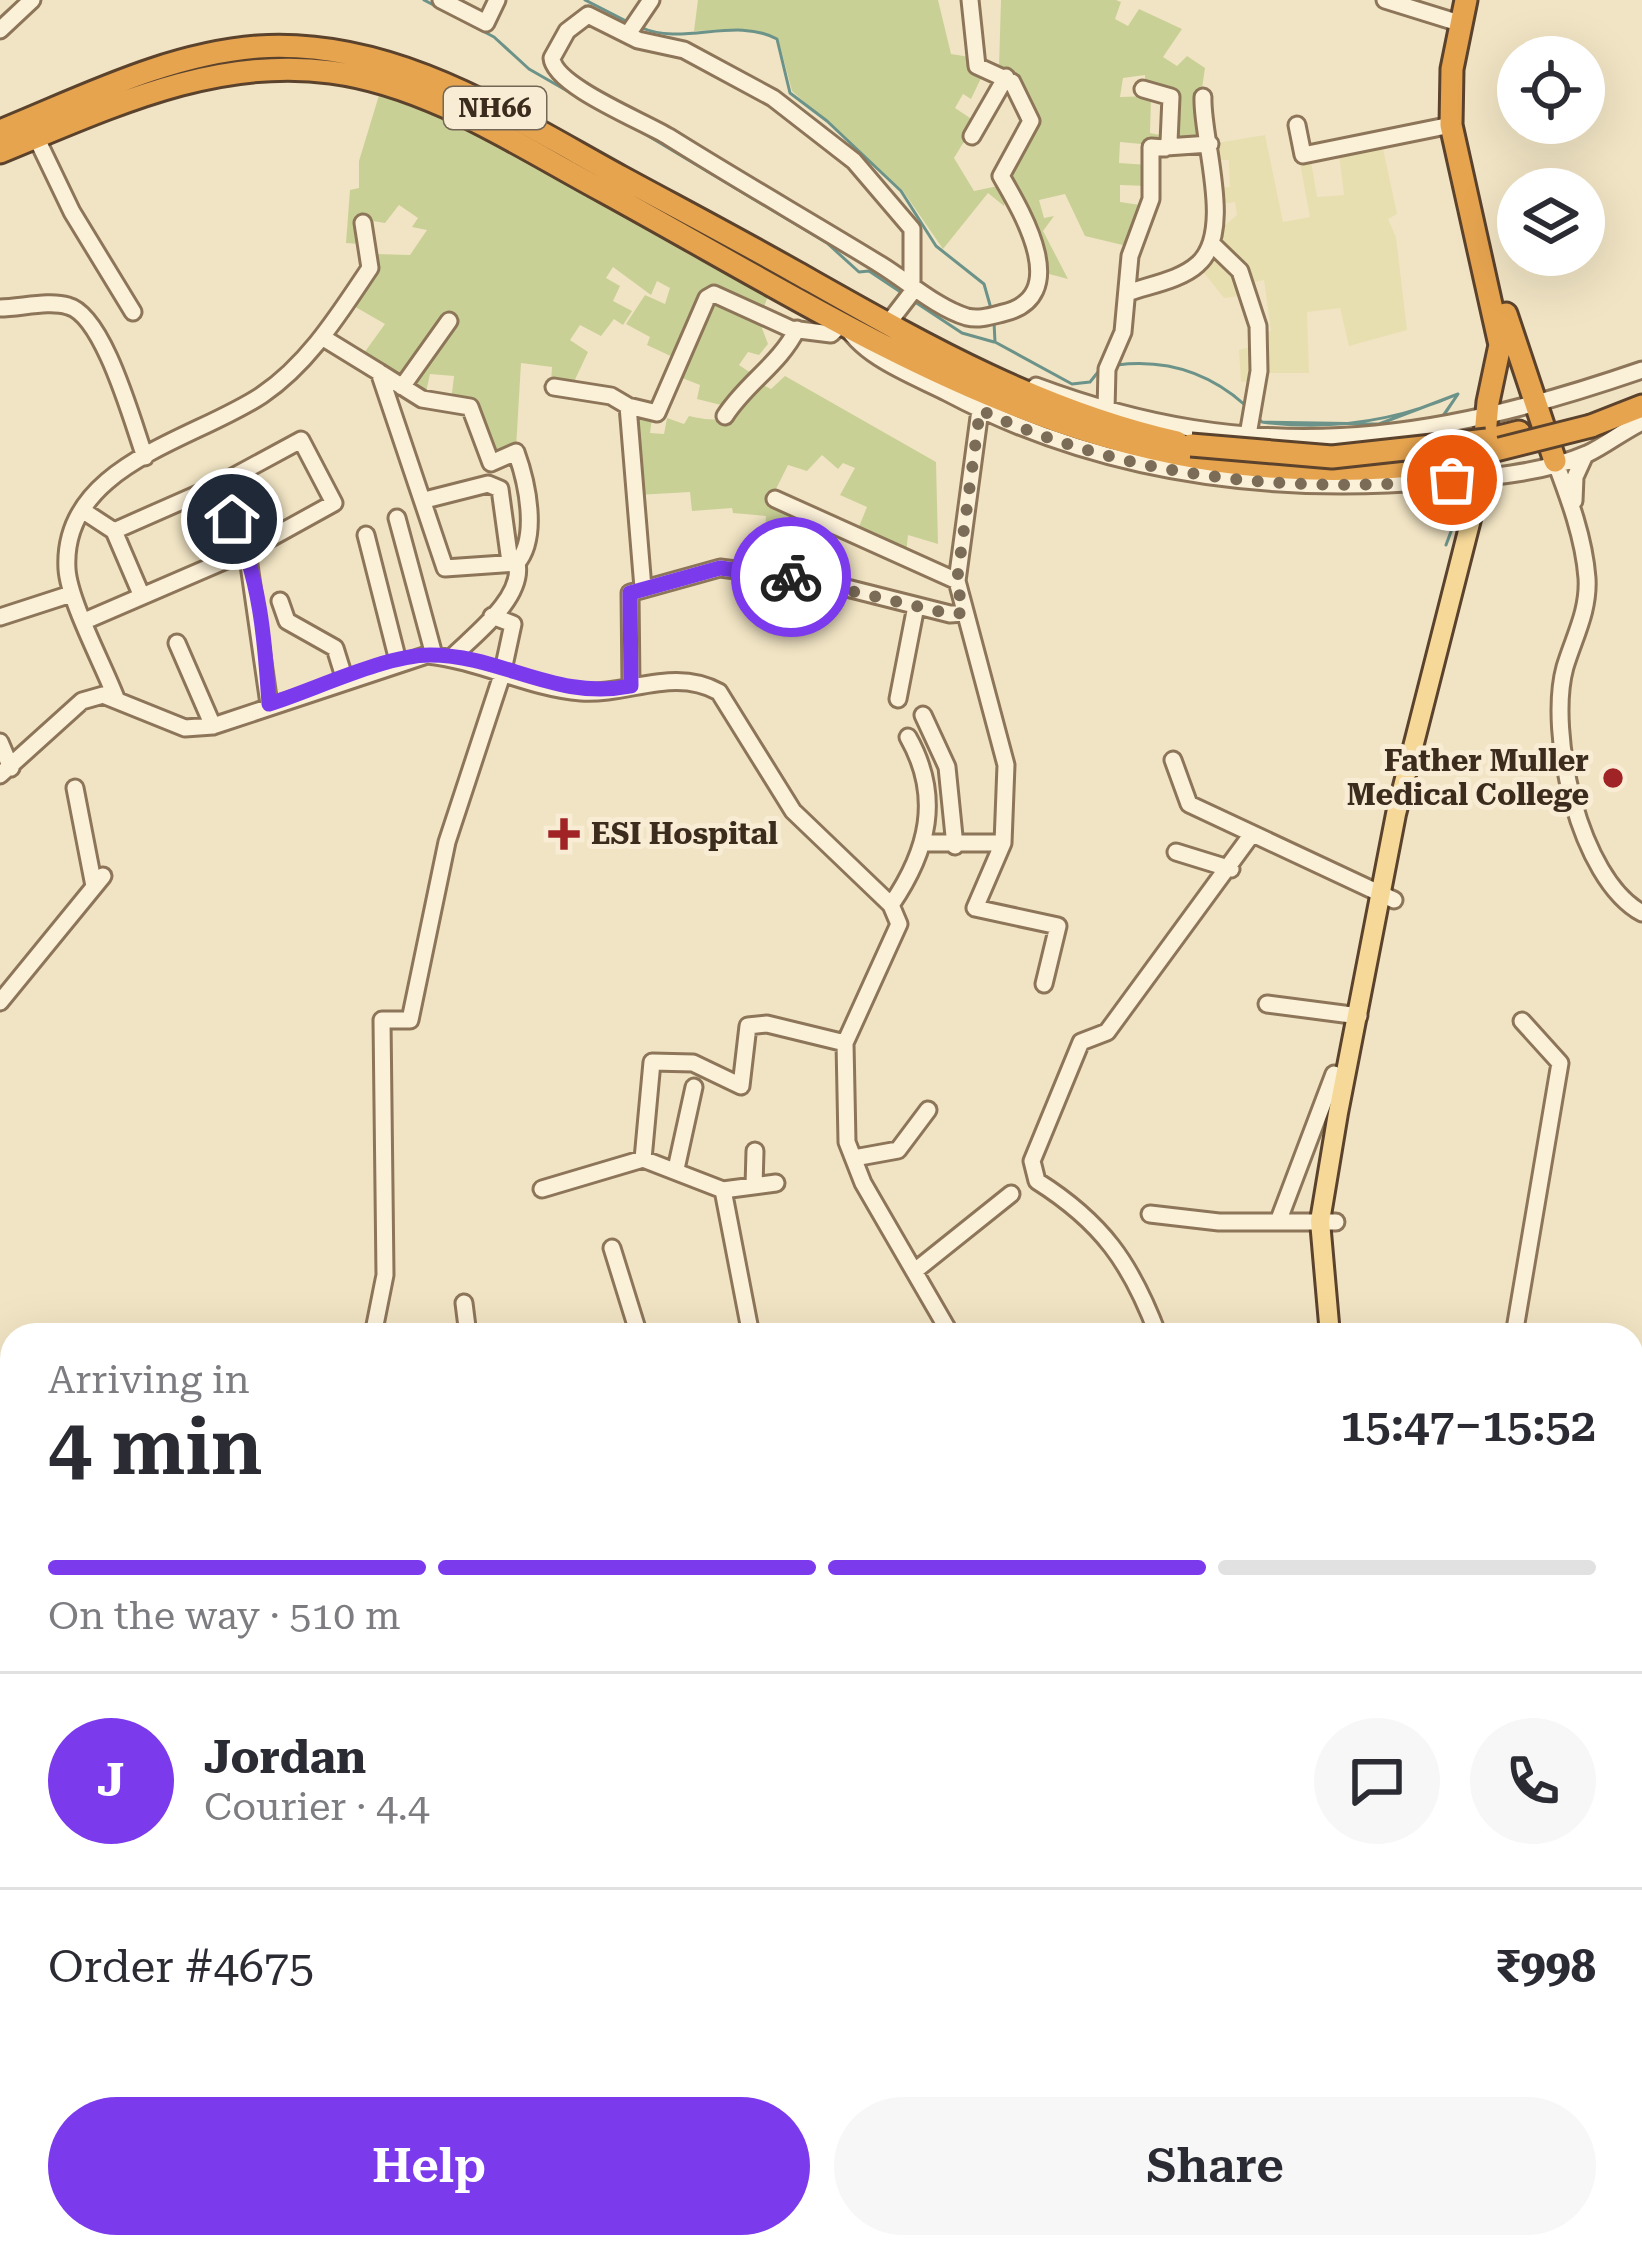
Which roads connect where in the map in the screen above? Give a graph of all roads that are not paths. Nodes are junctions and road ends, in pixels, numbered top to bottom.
1 (32, 0) edge
2 (441, 0) edge
3 (497, 0) edge
4 (572, 0) edge
5 (651, 0) edge
6 (970, 0) edge
7 (1385, 0) edge
8 (1466, 0) edge
9 (1477, 0) edge
10 (588, 15) junction
11 (1459, 23) junction
12 (0, 30) edge
13 (628, 34) junction
14 (1006, 77) junction
15 (1143, 89) dead end
16 (1204, 97) dead end
17 (1297, 124) dead end
18 (1450, 125) junction
19 (0, 131) edge
20 (972, 136) dead end
21 (36, 137) junction
22 (1210, 144) junction
23 (1166, 147) junction
24 (0, 152) edge
25 (363, 223) dead end
26 (1211, 244) junction
27 (796, 272) junction
28 (912, 284) junction
29 (1127, 293) junction
30 (0, 308) edge
31 (133, 312) dead end
32 (893, 317) junction
33 (449, 322) dead end
34 (844, 322) junction
35 (797, 329) junction
36 (322, 337) junction
37 (1642, 370) edge
38 (379, 372) junction
39 (402, 387) junction
40 (554, 387) dead end
41 (1642, 392) edge
42 (1537, 403) junction
43 (628, 406) junction
44 (1642, 406) edge
45 (980, 410) junction
46 (1106, 410) junction
47 (725, 416) dead end
48 (1485, 418) junction
49 (1592, 419) junction
50 (1642, 422) edge
51 (1248, 435) junction
52 (1191, 452) junction
53 (1585, 454) junction
54 (146, 458) junction
55 (1555, 461) junction
56 (1480, 480) junction
57 (216, 486) junction
58 (425, 500) junction
59 (775, 500) dead end
60 (86, 512) junction
61 (397, 518) dead end
62 (1576, 522) junction
63 (114, 531) junction
64 (366, 535) dead end
65 (247, 551) junction
66 (514, 562) junction
67 (957, 581) junction
68 (643, 588) junction
69 (71, 594) junction
70 (141, 594) junction
71 (280, 601) dead end
72 (916, 606) junction
73 (963, 613) junction
74 (492, 616) junction
75 (0, 617) edge
76 (87, 620) junction
77 (177, 643) dead end
78 (434, 656) junction
79 (452, 657) junction
80 (398, 662) junction
81 (504, 670) junction
82 (345, 680) junction
83 (631, 686) junction
84 (116, 698) junction
85 (898, 699) dead end
86 (269, 704) junction
87 (923, 715) dead end
88 (213, 726) junction
89 (908, 737) dead end
90 (0, 742) edge
91 (1173, 760) dead end
92 (5, 772) edge
93 (75, 788) dead end
94 (1252, 834) junction
95 (926, 843) junction
96 (1003, 843) junction
97 (955, 846) junction
98 (1176, 852) dead end
99 (1231, 869) junction
100 (1387, 896) junction
101 (891, 905) junction
102 (1642, 913) edge
103 (1044, 984) dead end
104 (0, 1002) edge
105 (1267, 1004) dead end
106 (1359, 1016) junction
107 (1522, 1021) dead end
108 (845, 1043) junction
109 (1334, 1074) dead end
110 (694, 1087) dead end
111 (928, 1110) dead end
112 (755, 1151) dead end
113 (854, 1158) junction
114 (643, 1159) junction
115 (676, 1169) junction
116 (776, 1183) dead end
117 (754, 1186) junction
118 (542, 1189) dead end
119 (723, 1190) junction
120 (1011, 1194) dead end
121 (1150, 1214) dead end
122 (1278, 1222) junction
123 (1328, 1222) junction
124 (612, 1247) dead end
125 (916, 1270) junction
126 (464, 1303) dead end
127 (375, 1323) edge
128 (466, 1323) edge
129 (635, 1323) edge
130 (743, 1323) edge
131 (944, 1323) edge
132 (1154, 1323) edge
133 (1330, 1323) edge
134 (1516, 1323) edge

1 - 12 street
2 - 3 street
4 - 10 street
5 - 13 street
6 - 14 street
7 - 11 street
8 - 11 highway
9 - 42 highway
10 - 13 street
10 - 28 street
11 - 18 highway
13 - 28 street
14 - 20 street
14 - 28 street
15 - 23 street
16 - 22 street
17 - 18 street
18 - 48 highway
19 - 27 highway, NH66
21 - 24 highway, NH66
21 - 31 street
21 - 34 highway, NH66
22 - 23 street
22 - 26 street
23 - 29 street
25 - 36 street
26 - 29 street
26 - 51 street
27 - 32 street
27 - 52 highway, NH66
28 - 32 street
29 - 46 street
30 - 54 street
32 - 46 street
33 - 39 street
34 - 35 street
34 - 45 street
34 - 52 highway, NH66
35 - 43 street
35 - 47 street
36 - 38 street
36 - 54 street
37 - 42 street
38 - 39 street
38 - 58 street
39 - 66 street
40 - 43 street
41 - 49 highway, NH66
42 - 48 street
42 - 55 highway
43 - 68 street
44 - 49 highway, NH66
45 - 56 street
45 - 67 street
46 - 51 street
48 - 51 street
48 - 56 highway
49 - 52 highway, NH66, bridge
50 - 53 street
53 - 55 street
53 - 62 street
54 - 60 street
55 - 56 street
55 - 62 street
56 - 100 main road
57 - 63 street
57 - 65 street
57 - 65 street
58 - 66 street
58 - 66 street
59 - 67 street
60 - 63 street
60 - 69 street
61 - 78 street
62 - 102 street
63 - 70 street
64 - 80 street
65 - 70 street
65 - 86 street
66 - 74 street
67 - 73 street
68 - 72 street
68 - 83 street
69 - 75 street
69 - 76 street
70 - 76 street
71 - 82 street
72 - 73 street
72 - 85 street
73 - 96 street
74 - 79 street
74 - 81 street
76 - 84 street
77 - 88 street
78 - 79 street
78 - 80 street
79 - 81 street
80 - 82 street
81 - 83 street
81 - 127 street
82 - 86 street
83 - 101 street
84 - 88 street
84 - 92 street
86 - 88 street
87 - 97 street
89 - 95 street
90 - 92 street
91 - 94 street
93 - 104 street
94 - 99 street
94 - 100 street
95 - 97 street
95 - 101 street
96 - 97 street
96 - 103 street
98 - 99 street
99 - 132 street
100 - 106 main road
101 - 108 street
105 - 106 street
106 - 123 main road
107 - 134 street
108 - 113 street
108 - 114 street
109 - 122 street
110 - 115 street
111 - 113 street
112 - 117 street
113 - 125 street
114 - 115 street
114 - 118 street
115 - 119 street
116 - 117 street
117 - 119 street
119 - 130 street
120 - 125 street
121 - 122 street
122 - 123 street
123 - 133 main road
124 - 129 street
125 - 131 street
126 - 128 street

